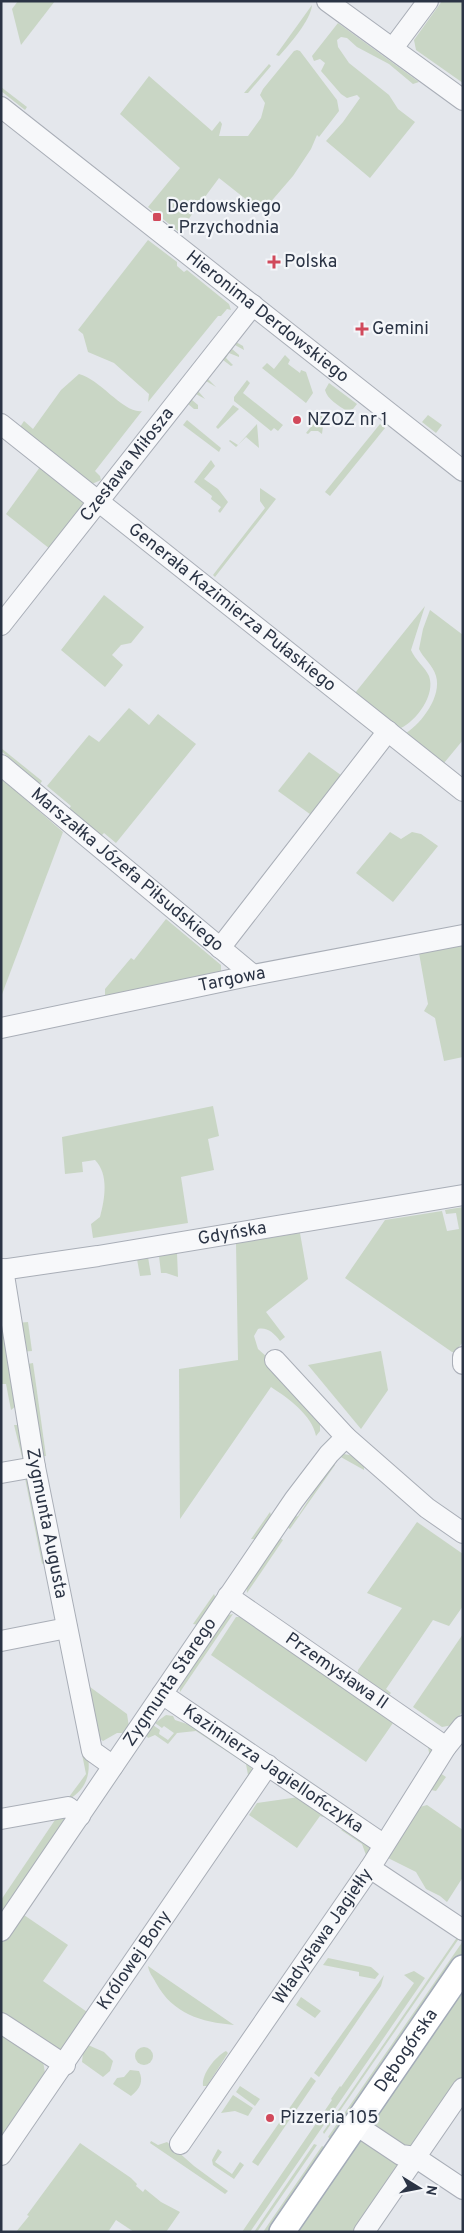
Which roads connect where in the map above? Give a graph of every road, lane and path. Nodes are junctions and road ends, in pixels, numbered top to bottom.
1 (327, 1) edge
2 (428, 1) edge
3 (393, 48) junction
4 (463, 100) edge
5 (1, 107) edge
6 (253, 305) junction
7 (1, 424) edge
8 (463, 471) edge
9 (98, 502) junction
10 (1, 625) edge
11 (388, 732) junction
12 (1, 765) edge
13 (463, 791) edge
14 (463, 935) edge
15 (220, 948) junction
16 (253, 975) junction
17 (1, 1028) edge
18 (463, 1196) edge
19 (2, 1270) edge
20 (463, 1357) edge
21 (274, 1360) dead end
22 (463, 1364) edge
23 (346, 1437) junction
24 (35, 1467) junction
25 (1, 1473) edge
26 (463, 1532) edge
27 (228, 1596) junction
28 (66, 1628) junction
29 (1, 1640) edge
30 (162, 1694) junction
31 (463, 1726) edge
32 (446, 1747) junction
33 (268, 1765) junction
34 (113, 1766) junction
35 (80, 1816) junction
36 (1, 1819) edge
37 (383, 1844) junction
38 (370, 1868) junction
39 (463, 1930) edge
40 (1, 1931) edge
41 (463, 1968) edge
42 (1, 2023) edge
43 (65, 2065) junction
44 (463, 2088) edge
45 (356, 2125) junction
46 (180, 2144) dead end
47 (1, 2155) edge
48 (415, 2157) junction
49 (463, 2189) edge
50 (282, 2232) edge
51 (364, 2232) edge

1 - 3 street
2 - 3 street
3 - 4 street
5 - 6 street, Hieronima Derdowskiego
6 - 8 street, Hieronima Derdowskiego
6 - 9 street, Czesława Miłosza
7 - 9 street, Generała Kazimierza Pułaskiego
9 - 10 street, Czesława Miłosza
9 - 11 street, Generała Kazimierza Pułaskiego
11 - 13 street, Generała Kazimierza Pułaskiego
11 - 15 street
12 - 15 street, Marszałka Józefa Piłsudskiego
14 - 16 street, Targowa
15 - 16 street, Marszałka Józefa Piłsudskiego
16 - 17 street, Targowa
18 - 19 street, Gdyńska
19 - 24 street, Zygmunta Augusta
20 - 22 street
21 - 23 street
23 - 26 street
23 - 27 street, Zygmunta Starego
24 - 25 street
24 - 28 street, Zygmunta Augusta
27 - 30 street, Zygmunta Starego
27 - 32 street, Przemysława II
28 - 29 street
28 - 34 street, Zygmunta Augusta
30 - 33 street, Kazimierza Jagiellończyka
30 - 34 street, Zygmunta Starego
31 - 32 street, Władysława Jagiełły
32 - 37 street, Władysława Jagiełły
33 - 37 street, Kazimierza Jagiellończyka
33 - 43 street, Królowej Bony
34 - 35 street, Zygmunta Starego
35 - 36 street
35 - 40 street, Zygmunta Starego
37 - 38 street, Władysława Jagiełły
38 - 39 street
38 - 46 street, Władysława Jagiełły
41 - 45 main road, Dębogórska
42 - 43 street
43 - 47 street, Królowej Bony
44 - 48 street
45 - 48 street
45 - 50 main road, Dębogórska
48 - 49 street
48 - 51 street

